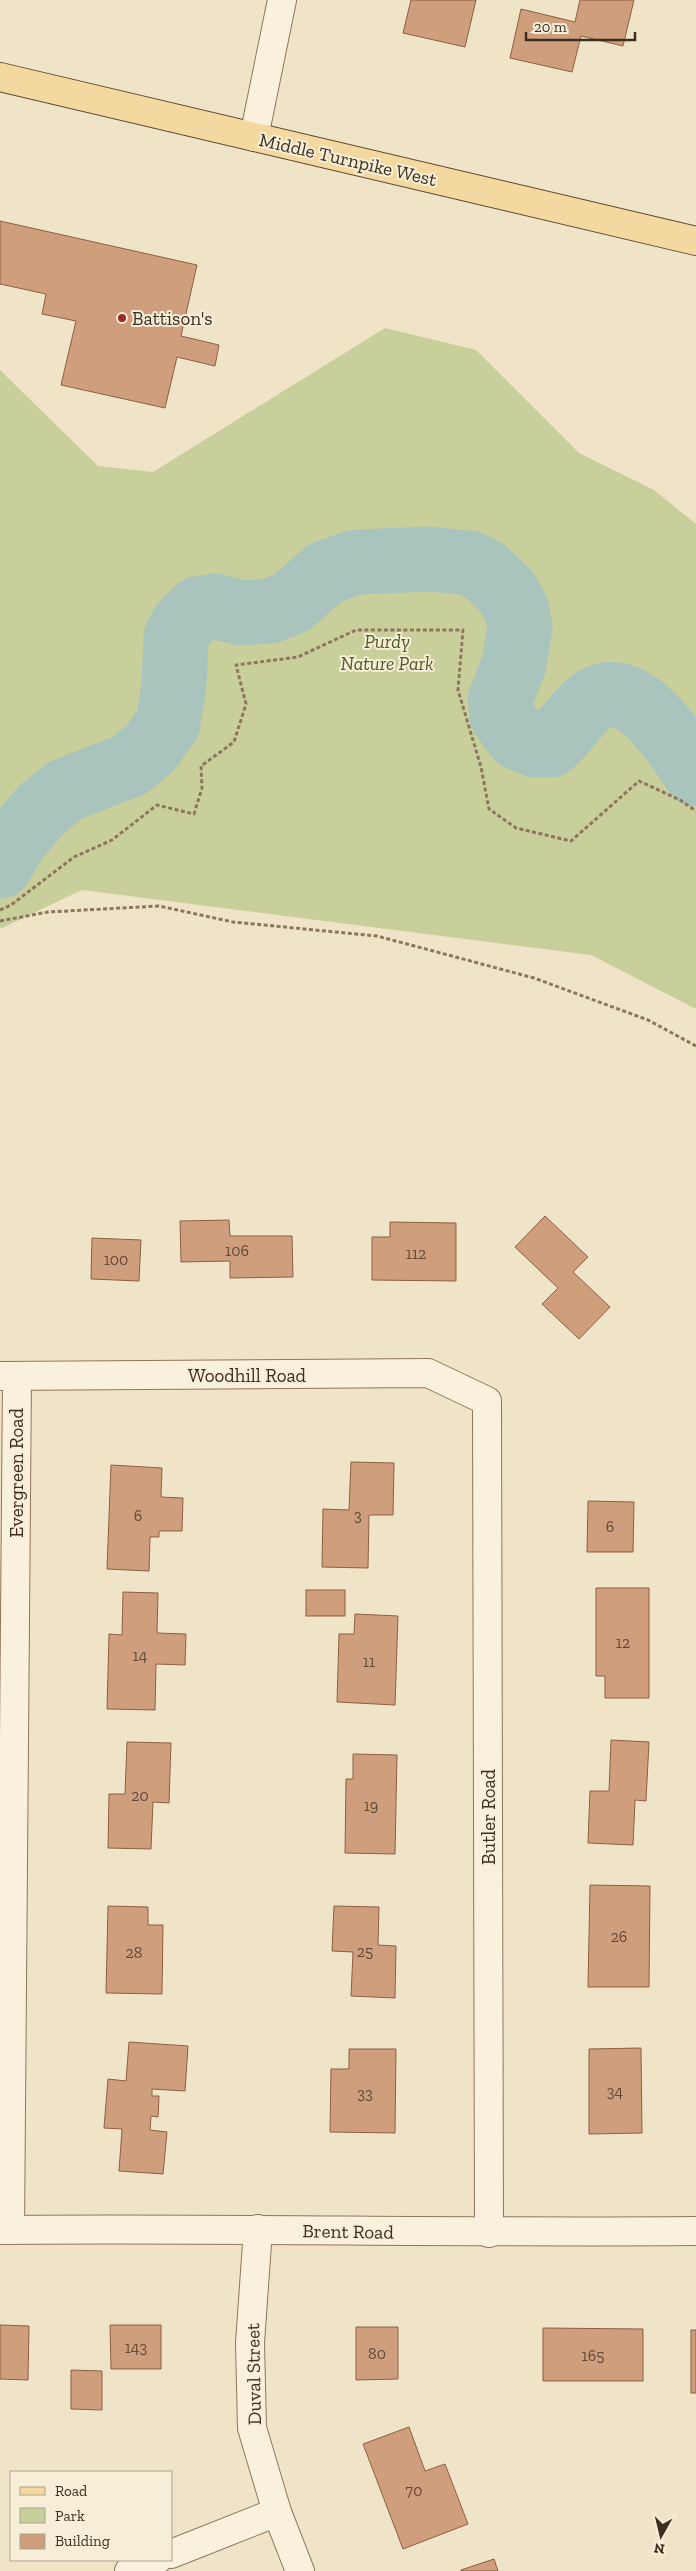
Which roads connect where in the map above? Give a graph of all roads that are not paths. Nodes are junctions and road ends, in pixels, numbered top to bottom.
1 (282, 0) edge
2 (0, 77) edge
3 (254, 137) junction
4 (696, 240) edge
5 (8, 1376) edge
6 (487, 1401) joint
7 (258, 2229) junction
8 (5, 2230) edge
9 (696, 2231) edge
10 (489, 2233) junction
11 (277, 2512) junction
12 (172, 2554) edge
13 (154, 2561) edge
14 (129, 2571) edge
15 (300, 2571) edge

1 - 3 street
2 - 3 main road, Middle Turnpike West
3 - 4 main road, Middle Turnpike West
5 - 6 street, Woodhill Road
5 - 8 street, Evergreen Road
6 - 10 street, Butler Road
7 - 8 street, Brent Road
7 - 10 street, Brent Road
7 - 11 street, Duval Street
9 - 10 street, Brent Road
11 - 12 street
11 - 15 street, Duval Street
13 - 14 street

